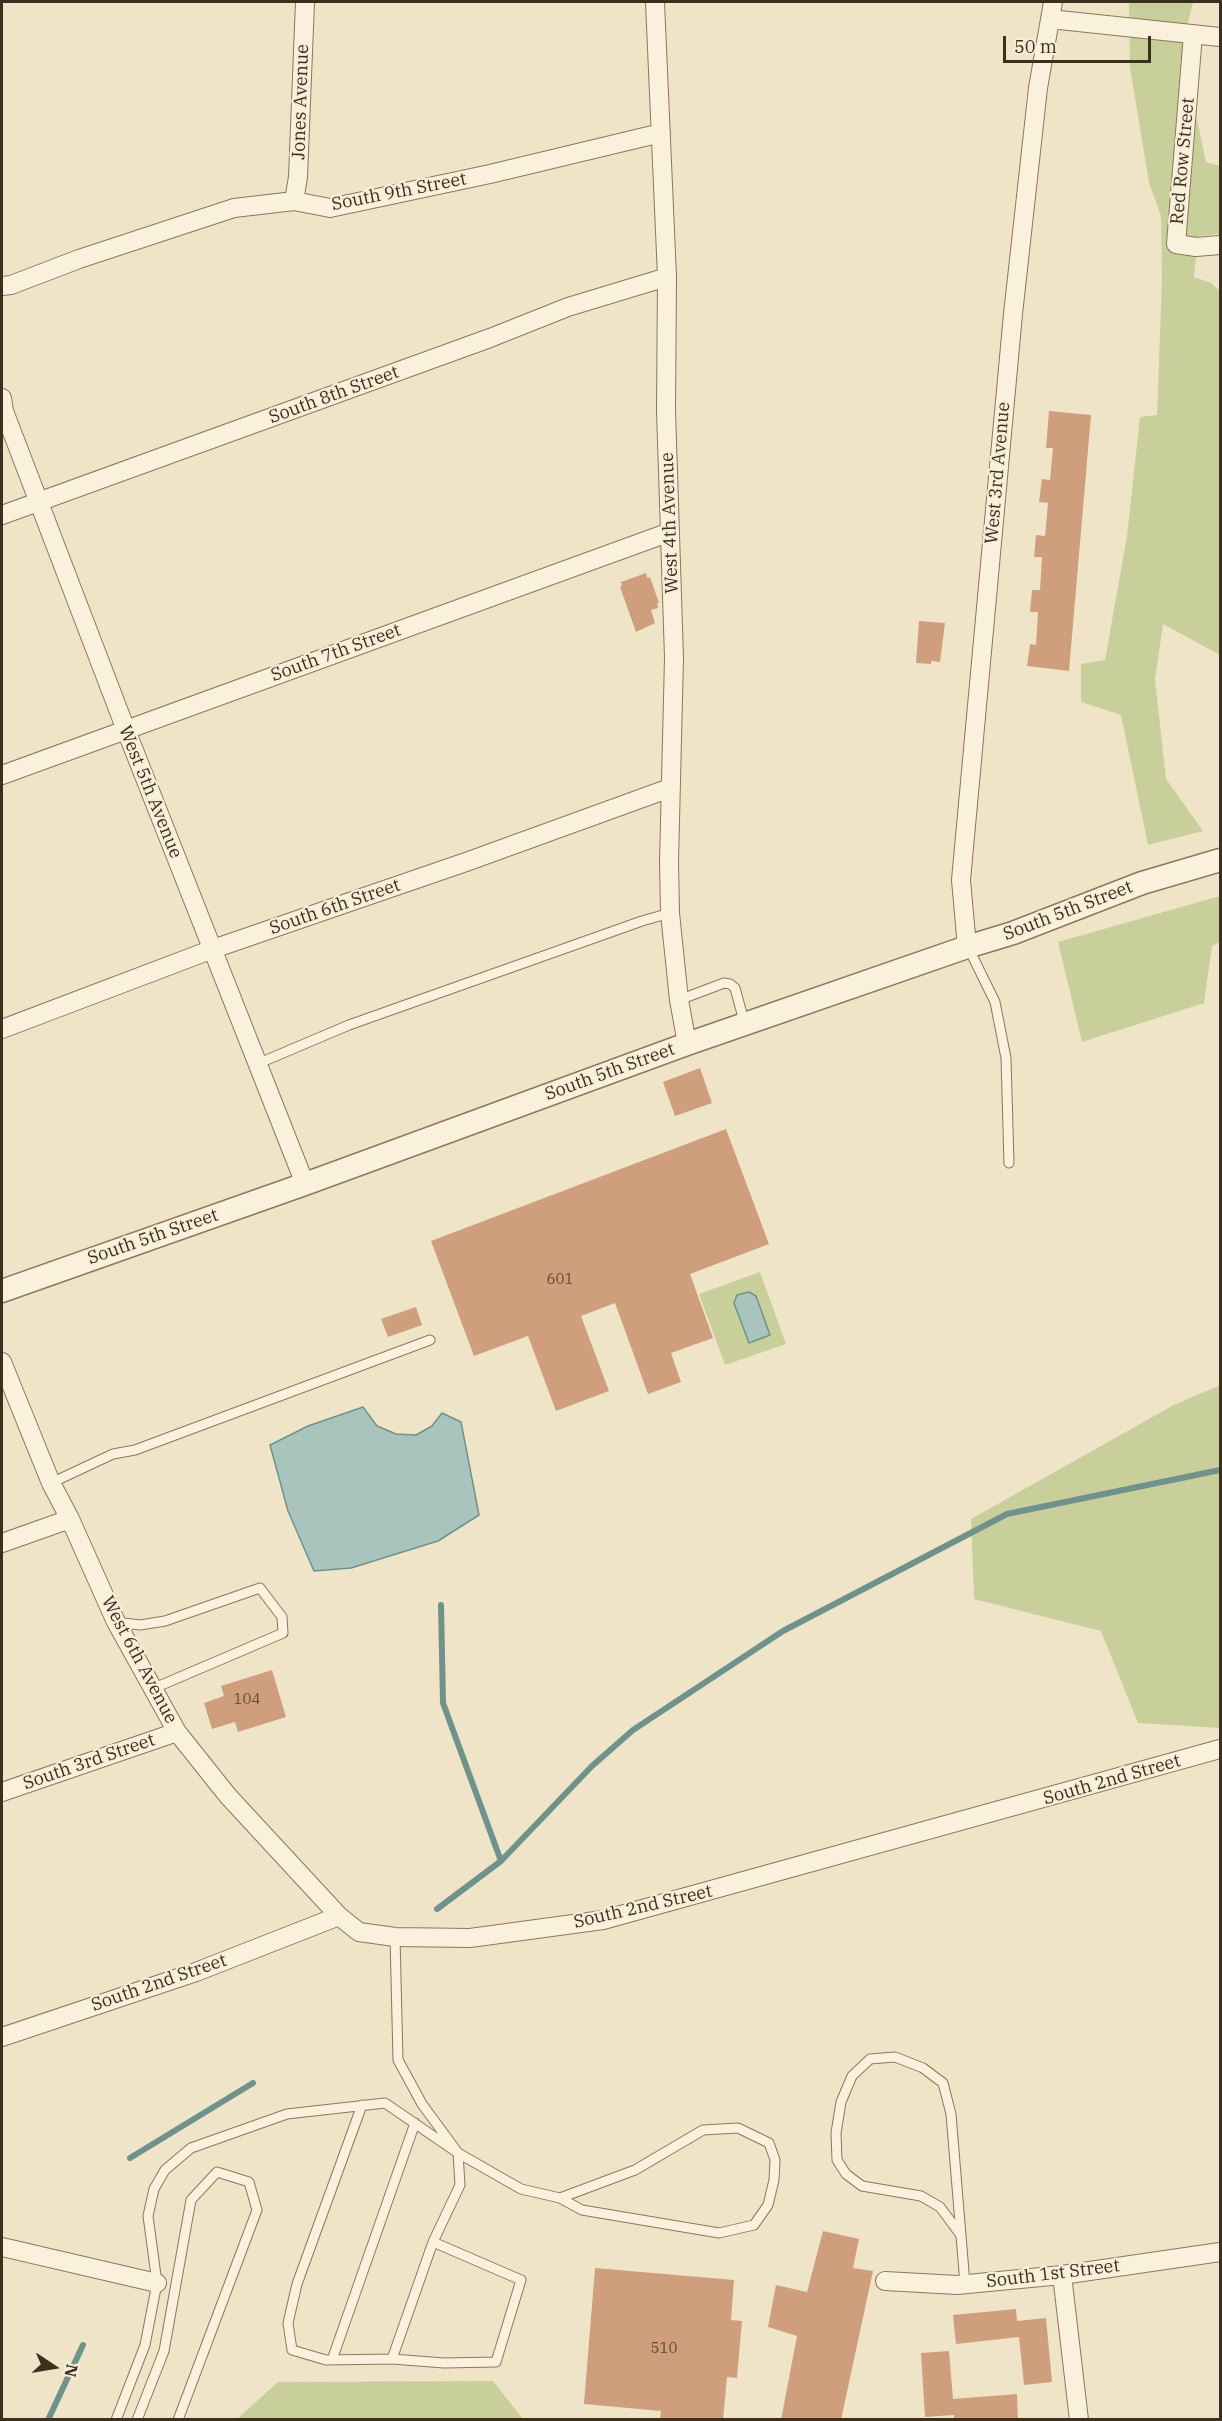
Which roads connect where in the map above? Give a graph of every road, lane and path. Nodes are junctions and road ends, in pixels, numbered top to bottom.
1 (305, 2) edge
2 (656, 2) edge
3 (1051, 10) edge
4 (1193, 34) junction
5 (1221, 37) edge
6 (661, 133) junction
7 (294, 201) junction
8 (1221, 245) edge
9 (666, 277) junction
10 (2, 286) edge
11 (2, 398) edge
12 (38, 501) junction
13 (2, 515) edge
14 (670, 532) junction
15 (126, 730) junction
16 (2, 775) edge
17 (670, 788) junction
18 (1221, 860) edge
19 (670, 913) junction
20 (967, 947) junction
21 (213, 950) junction
22 (679, 999) junction
23 (745, 1025) junction
24 (2, 1029) edge
25 (687, 1044) junction
26 (257, 1064) junction
27 (1009, 1163) dead end
28 (305, 1184) junction
29 (2, 1291) edge
30 (430, 1340) dead end
31 (2, 1362) edge
32 (51, 1483) junction
33 (70, 1519) junction
34 (2, 1543) edge
35 (116, 1622) junction
36 (152, 1689) junction
37 (177, 1732) junction
38 (1221, 1749) edge
39 (2, 1792) edge
40 (339, 1916) junction
41 (395, 1937) junction
42 (2, 2037) edge
43 (362, 2105) junction
44 (415, 2123) junction
45 (458, 2153) junction
46 (560, 2198) junction
47 (960, 2234) junction
48 (433, 2242) junction
49 (2, 2247) edge
50 (1221, 2252) edge
51 (1062, 2276) junction
52 (885, 2282) dead end
53 (157, 2283) junction
54 (965, 2284) junction
55 (392, 2359) junction
56 (332, 2360) junction
57 (116, 2420) edge
58 (137, 2420) edge
59 (178, 2420) edge
60 (1079, 2420) edge

1 - 7 street, Jones Avenue
2 - 6 street, West 4th Avenue
3 - 4 street
3 - 20 street, West 3rd Avenue
4 - 5 street
4 - 8 street, Red Row Street
6 - 7 street, South 9th Street
6 - 9 street, West 4th Avenue
7 - 10 street, South 9th Street
9 - 12 street, South 8th Street
9 - 14 street, West 4th Avenue
11 - 12 street, West 5th Avenue
12 - 13 street, South 8th Street
12 - 15 street, West 5th Avenue
14 - 15 street, South 7th Street
14 - 17 street, West 4th Avenue
15 - 16 street, South 7th Street
15 - 21 street, West 5th Avenue
17 - 19 street, West 4th Avenue
17 - 21 street, South 6th Street
18 - 20 street, South 5th Street
19 - 22 street, West 4th Avenue
19 - 26 lane
20 - 23 street, South 5th Street
20 - 27 lane
21 - 24 street, South 6th Street
21 - 26 street, West 5th Avenue
22 - 23 lane
22 - 25 street, West 4th Avenue
23 - 25 street, South 5th Street
25 - 28 street, South 5th Street
26 - 28 street, West 5th Avenue
28 - 29 street, South 5th Street
30 - 32 lane
31 - 32 street, West 6th Avenue
32 - 33 street, West 6th Avenue
33 - 34 street
33 - 35 street, West 6th Avenue
35 - 36 street, West 6th Avenue
35 - 36 lane
36 - 37 street, West 6th Avenue
37 - 39 street, South 3rd Street
37 - 40 street, West 6th Avenue
38 - 41 street, South 2nd Street
40 - 41 street, South 2nd Street
40 - 42 street, South 2nd Street
41 - 45 lane
43 - 44 lane
43 - 53 lane
43 - 56 lane
44 - 45 lane
44 - 56 lane
45 - 46 lane
45 - 48 lane
46 - 46 lane
47 - 47 lane
47 - 54 lane
48 - 55 lane
48 - 55 lane
49 - 53 street
50 - 51 street, South 1st Street
51 - 54 street, South 1st Street
51 - 60 street
52 - 54 street, South 1st Street
53 - 57 lane
55 - 56 lane
58 - 59 lane

